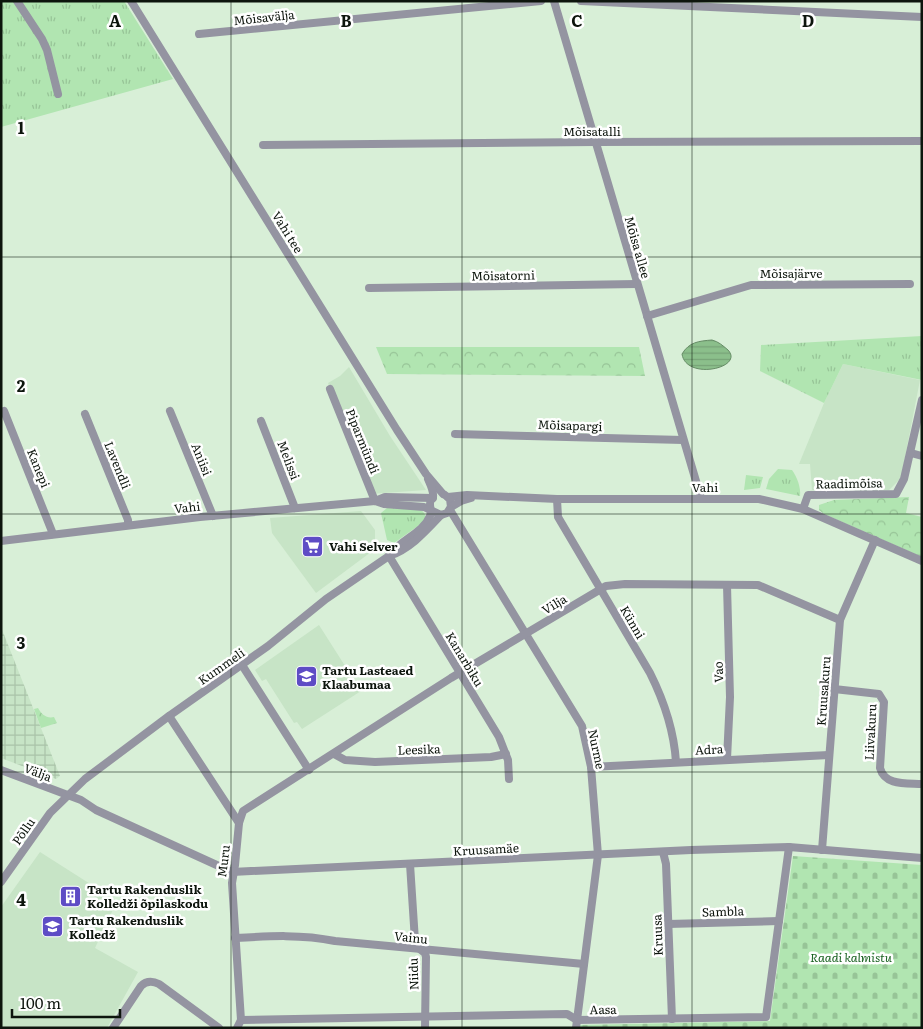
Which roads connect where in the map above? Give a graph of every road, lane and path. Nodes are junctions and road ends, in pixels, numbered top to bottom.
1 (17, 1) edge
2 (131, 1) edge
3 (541, 1) edge
4 (554, 1) edge
5 (581, 1) edge
6 (922, 17) edge
7 (199, 34) dead end
8 (58, 94) dead end
9 (922, 141) edge
10 (595, 142) junction
11 (263, 145) dead end
12 (637, 284) junction
13 (910, 284) dead end
14 (369, 288) dead end
15 (647, 316) junction
16 (330, 389) dead end
17 (922, 400) edge
18 (4, 410) dead end
19 (170, 410) dead end
20 (85, 414) dead end
21 (262, 421) dead end
22 (456, 434) dead end
23 (683, 440) junction
24 (911, 453) junction
25 (922, 456) edge
26 (426, 474) junction
27 (446, 495) junction
28 (475, 497) junction
29 (432, 498) junction
30 (701, 498) junction
31 (557, 499) junction
32 (375, 501) junction
33 (295, 508) junction
34 (451, 508) junction
35 (802, 509) junction
36 (431, 510) junction
37 (440, 515) junction
38 (213, 516) junction
39 (128, 525) junction
40 (53, 534) junction
41 (875, 540) junction
42 (1, 541) edge
43 (389, 556) junction
44 (922, 561) edge
45 (727, 585) junction
46 (601, 589) junction
47 (840, 620) junction
48 (526, 634) junction
49 (242, 665) junction
50 (460, 673) junction
51 (834, 689) junction
52 (169, 716) junction
53 (334, 754) junction
54 (506, 754) junction
55 (829, 755) junction
56 (728, 759) junction
57 (676, 762) junction
58 (591, 767) junction
59 (1, 770) edge
60 (308, 770) junction
61 (509, 779) dead end
62 (922, 784) edge
63 (67, 795) junction
64 (239, 823) junction
65 (789, 847) junction
66 (822, 850) junction
67 (663, 852) junction
68 (598, 855) junction
69 (922, 858) edge
70 (410, 864) junction
71 (234, 872) junction
72 (1, 882) edge
73 (779, 921) junction
74 (668, 924) junction
75 (235, 938) junction
76 (420, 949) junction
77 (584, 964) junction
78 (425, 1016) junction
79 (295, 1019) junction
80 (672, 1019) junction
81 (208, 1020) junction
82 (241, 1020) junction
83 (576, 1024) edge
84 (114, 1028) edge
85 (203, 1028) edge
86 (219, 1028) edge
87 (237, 1028) edge
88 (295, 1028) edge
89 (425, 1028) edge

1 - 8 street
2 - 26 street, Vahi tee
3 - 7 street, Mõisavälja
4 - 10 street, Mõisa allee
5 - 6 street
9 - 10 street, Mõisatalli
10 - 11 street, Mõisatalli
10 - 12 street, Mõisa allee
12 - 14 street, Mõisatorni
12 - 15 street, Mõisa allee
13 - 15 street, Mõisajärve
15 - 23 street, Mõisa allee
16 - 32 street, Piparmündi
17 - 24 street, Raadimõisa
18 - 40 street, Kanepi
19 - 38 street, Aniisi
20 - 39 street, Lavendli
21 - 33 street, Melissi
22 - 23 street, Mõisapargi
23 - 30 street, Mõisa allee
24 - 25 street
24 - 35 street, Raadimõisa
26 - 27 street, Vahi tee
26 - 29 street, Vahi tee
27 - 28 street, Vahi
27 - 29 street
27 - 34 street
28 - 31 street, Vahi
28 - 34 street, Vahi
29 - 32 street, Vahi
29 - 36 street
30 - 31 street, Vahi
30 - 35 street, Vahi
31 - 46 street, Künni
32 - 33 street, Vahi
32 - 36 street, Vahi
33 - 38 street, Vahi
34 - 37 street
34 - 48 street, Nurme
35 - 41 street, Vahi
36 - 37 street
36 - 43 street, Kummeli
37 - 43 street, Kummeli
38 - 39 street, Vahi
39 - 40 street, Vahi
40 - 42 street, Vahi
41 - 44 street, Vahi
41 - 47 street, Kruusakuru
43 - 49 street, Kummeli
43 - 50 street, Kanarbiku
45 - 46 street, Vilja
45 - 47 street, Vilja
45 - 56 street, Vao
46 - 48 street, Vilja
46 - 57 street, Künni
47 - 51 street, Kruusakuru
48 - 50 street, Vilja
48 - 58 street, Nurme
49 - 52 street, Kummeli
49 - 60 street
50 - 53 street, Vilja
50 - 54 street, Kanarbiku
51 - 55 street, Kruusakuru
51 - 62 street, Liivakuru
52 - 63 street, Kummeli
52 - 64 street
53 - 54 street, Leesika
53 - 60 street, Vilja
54 - 61 street, Kanarbiku
55 - 56 street, Adra
55 - 66 street, Kruusakuru
56 - 57 street, Adra
57 - 58 street, Adra
58 - 68 street, Nurme
59 - 63 street, Välja
60 - 64 street, Vilja
63 - 71 street, Kruusamäe
63 - 72 street, Põllu
64 - 71 street, Muru
65 - 66 street, Kruusamäe
65 - 67 street, Kruusamäe
65 - 73 street, Aasa
66 - 69 street, Kruusamäe
67 - 68 street, Kruusamäe
67 - 74 street, Kruusa
68 - 70 street, Kruusamäe
68 - 77 street, Nurme
70 - 71 street, Kruusamäe
70 - 76 street, Niidu
71 - 75 street, Muru
73 - 74 street, Sambla
73 - 80 street, Aasa
74 - 80 street, Kruusa
75 - 76 street, Vainu
75 - 82 street, Muru
76 - 77 street, Vainu
76 - 78 street, Niidu
77 - 83 street, Nurme
78 - 79 street, Aasa
78 - 83 street, Aasa
78 - 89 street, Niidu
79 - 82 street, Aasa
79 - 88 street
80 - 83 street, Aasa
81 - 84 street
81 - 85 street
81 - 86 street
82 - 87 street

